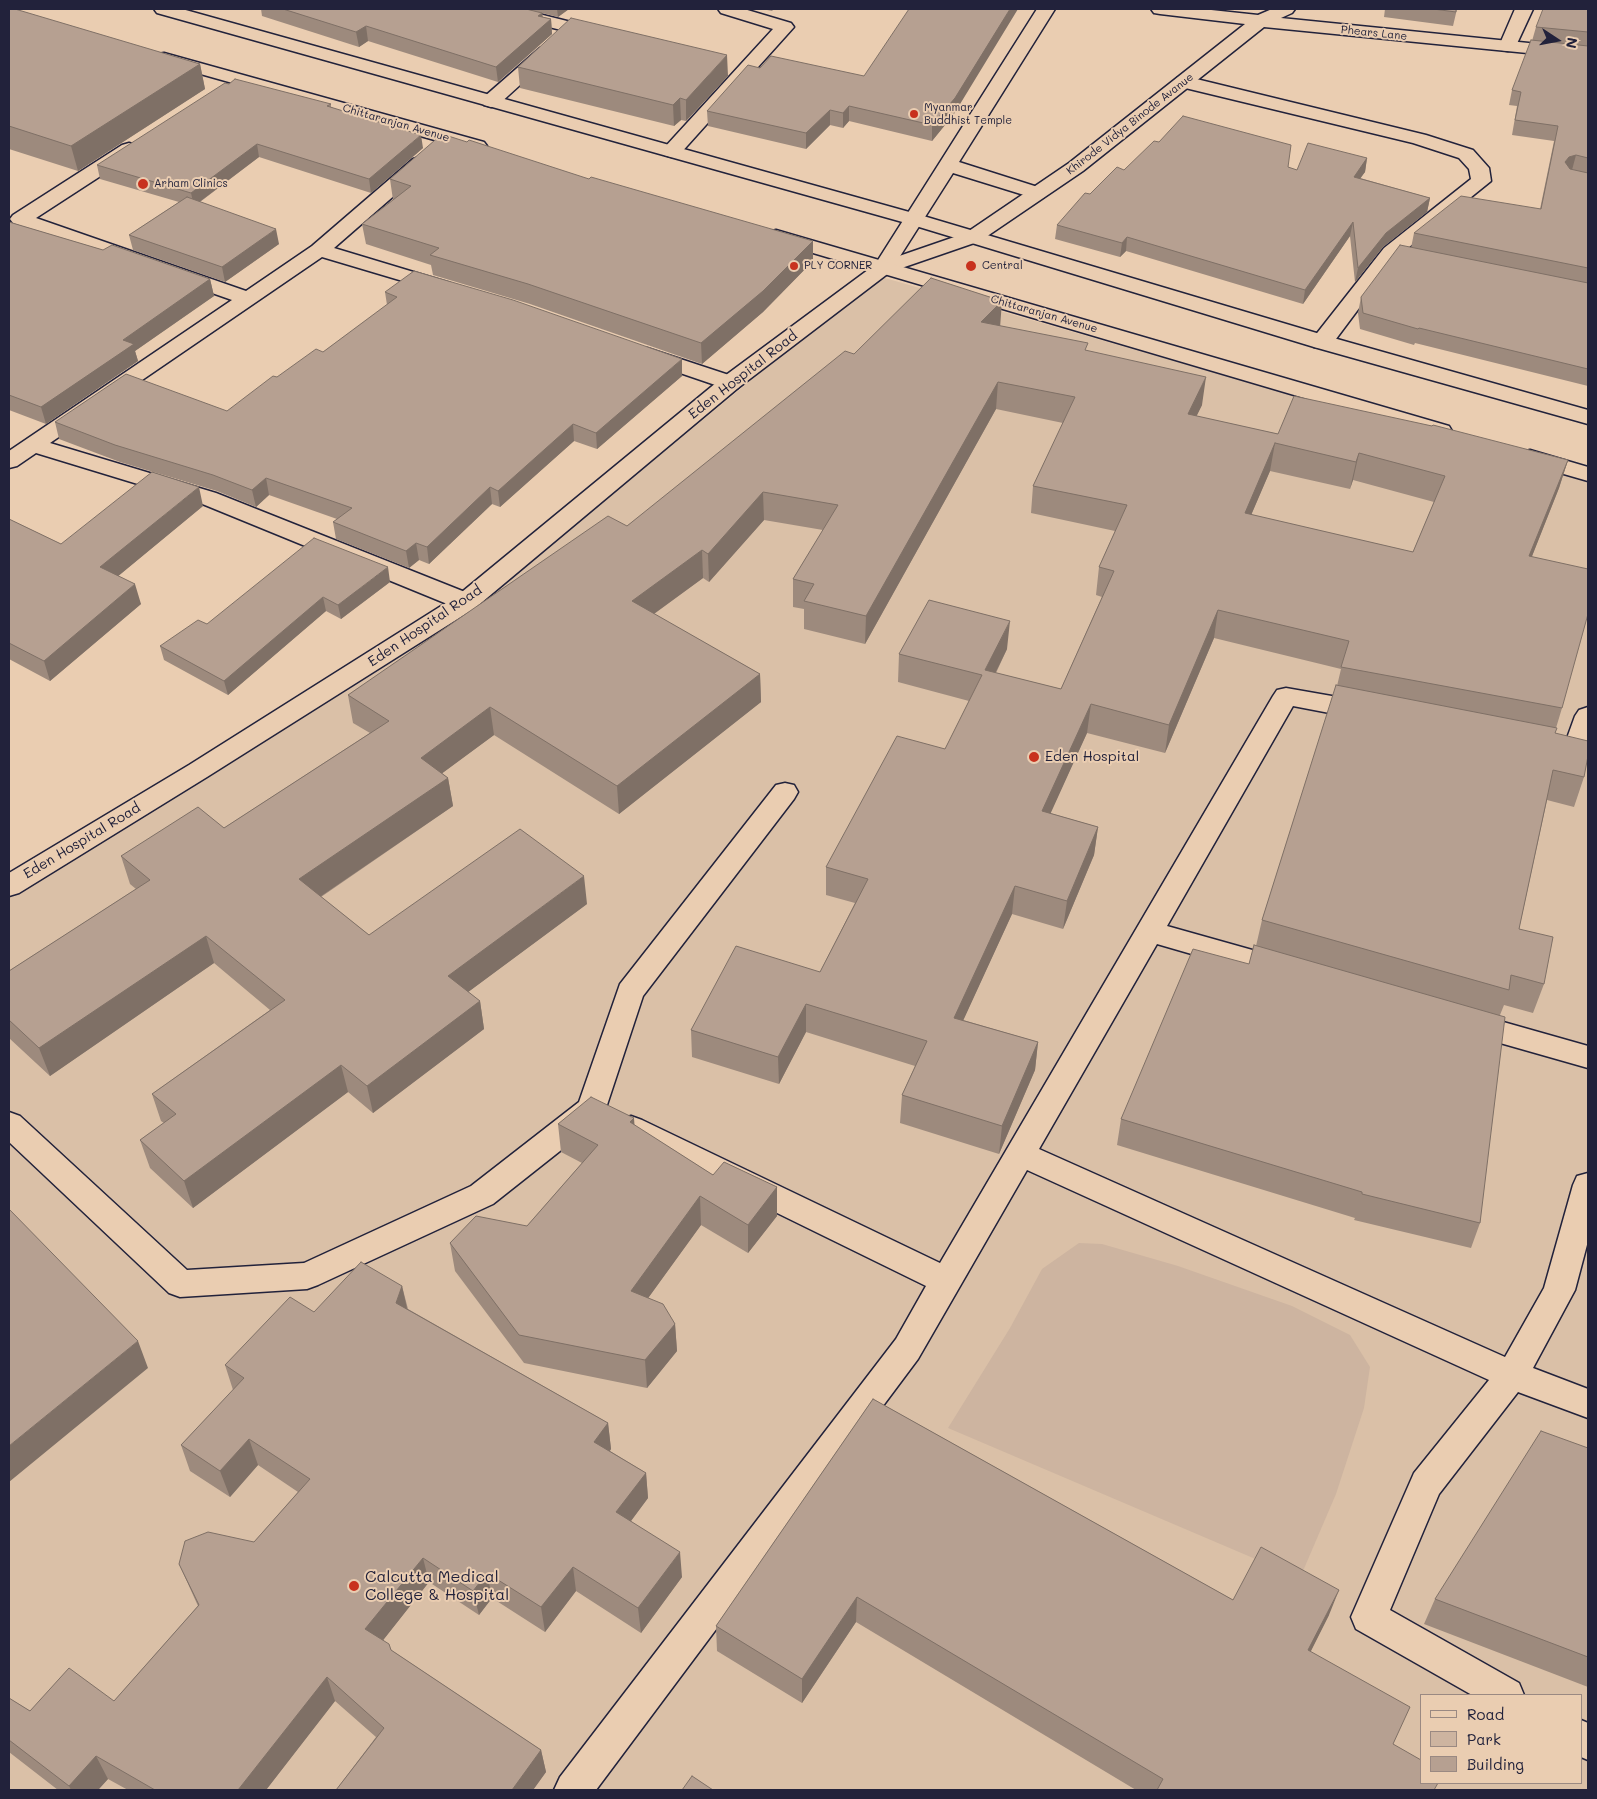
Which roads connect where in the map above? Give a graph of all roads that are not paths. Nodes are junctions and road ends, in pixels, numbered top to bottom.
1 (163, 9) edge
2 (499, 9) edge
3 (727, 9) edge
4 (1046, 9) edge
5 (1160, 9) edge
6 (1286, 9) edge
7 (1524, 9) edge
8 (1260, 21) junction
9 (1508, 46) junction
10 (142, 52) edge
11 (1588, 54) edge
12 (1184, 82) junction
13 (491, 101) junction
14 (146, 138) edge
15 (449, 138) junction
16 (672, 151) junction
17 (496, 152) edge
18 (948, 165) junction
19 (1037, 193) junction
20 (913, 219) junction
21 (760, 232) edge
22 (973, 237) junction
23 (319, 250) junction
24 (1391, 252) junction
25 (1419, 258) edge
26 (883, 268) junction
27 (458, 291) edge
28 (247, 298) junction
29 (1322, 342) junction
30 (631, 348) edge
31 (730, 384) junction
32 (1588, 417) edge
33 (1456, 435) edge
34 (33, 445) junction
35 (1512, 452) edge
36 (9, 461) edge
37 (1588, 474) edge
38 (466, 602) junction
39 (1392, 716) edge
40 (1588, 716) edge
41 (1546, 746) edge
42 (1581, 754) edge
43 (786, 792) dead end
44 (9, 886) edge
45 (1149, 931) junction
46 (1311, 978) edge
47 (1445, 1016) edge
48 (1588, 1057) edge
49 (592, 1109) junction
50 (9, 1124) edge
51 (1020, 1154) junction
52 (1588, 1184) edge
53 (946, 1281) junction
54 (1512, 1375) junction
55 (1588, 1404) edge
56 (1504, 1694) edge
57 (574, 1790) edge

1 - 13 street
2 - 13 street
3 - 16 street
4 - 18 street
5 - 8 street, Phears Lane
6 - 8 street, Khirode Vidya Binode Avanue
7 - 9 street
8 - 9 street, Phears Lane
8 - 12 street, Khirode Vidya Binode Avanue
9 - 11 street, Phears Lane
10 - 15 street, Chittaranjan Avenue
12 - 19 street, Khirode Vidya Binode Avanue
12 - 24 street
13 - 16 street
14 - 28 street
15 - 17 street, Chittaranjan Avenue
15 - 23 street
16 - 20 street
18 - 19 street
18 - 20 street
19 - 22 street, Khirode Vidya Binode Avanue
20 - 22 street
20 - 26 street
21 - 26 street, Chittaranjan Avenue
22 - 26 street, Khirode Vidya Binode Avanue
22 - 29 street
23 - 27 street
23 - 28 street
24 - 25 street
24 - 29 street
26 - 31 street, Eden Hospital Road
26 - 33 street, Chittaranjan Avenue
28 - 34 street
29 - 32 street
30 - 31 street
31 - 38 street, Eden Hospital Road
34 - 36 street
34 - 38 street
35 - 37 street
38 - 44 street, Eden Hospital Road
39 - 45 street
40 - 42 street
41 - 42 street
43 - 49 street
45 - 46 street
45 - 51 street
47 - 48 street
49 - 50 street
49 - 53 street
51 - 53 street
51 - 54 street
52 - 54 street
53 - 57 street
54 - 55 street
54 - 56 street

